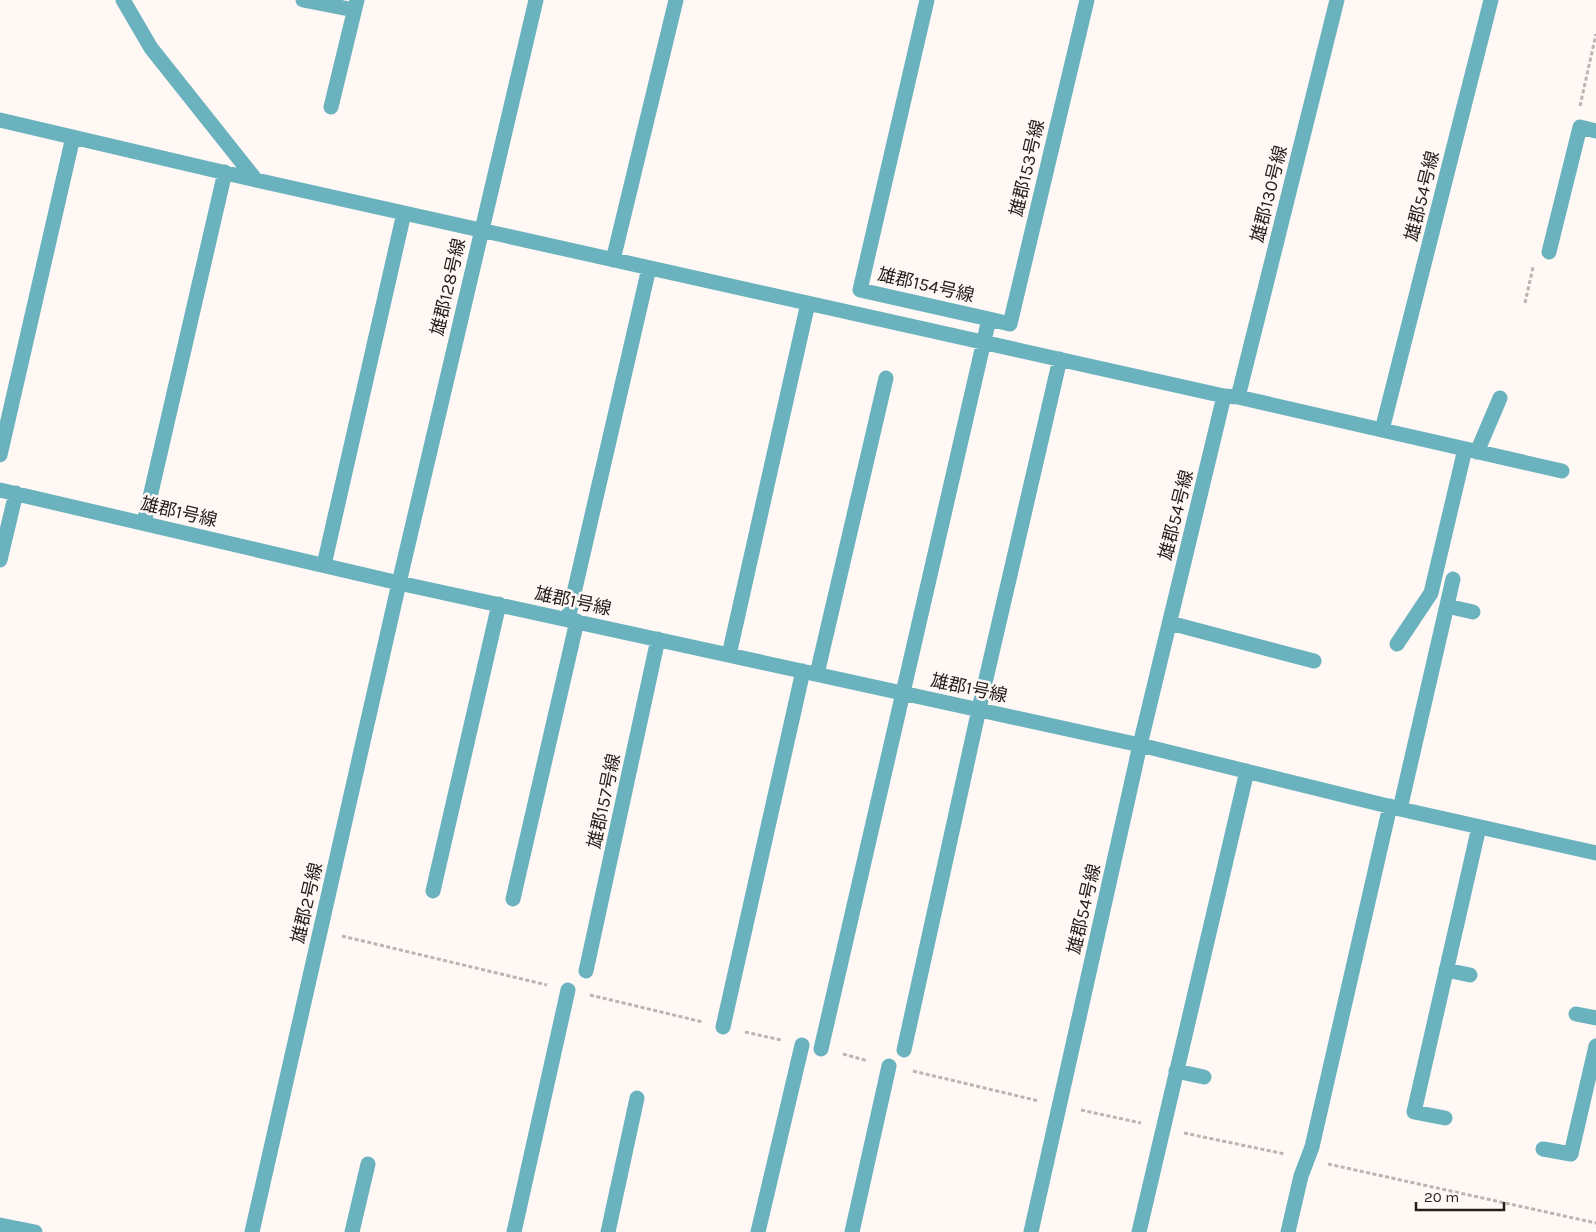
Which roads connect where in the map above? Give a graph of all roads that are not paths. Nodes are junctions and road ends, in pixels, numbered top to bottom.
1 (122, 0) edge
2 (303, 0) edge
3 (536, 0) edge
4 (676, 0) edge
5 (927, 0) edge
6 (1086, 0) edge
7 (1337, 0) edge
8 (1492, 0) edge
9 (355, 5) edge
10 (331, 107) dead end
11 (0, 120) edge
12 (1596, 131) edge
13 (73, 137) junction
14 (225, 172) junction
15 (256, 180) junction
16 (404, 213) junction
17 (481, 230) junction
18 (1549, 252) road end
19 (613, 260) junction
20 (649, 268) junction
21 (808, 303) junction
22 (989, 319) junction
23 (983, 342) junction
24 (1060, 359) junction
25 (886, 378) dead end
26 (1231, 397) junction
27 (1500, 398) dead end
28 (1382, 430) junction
29 (1471, 450) junction
30 (0, 455) edge
31 (1562, 471) dead end
32 (0, 490) edge
33 (16, 493) junction
34 (144, 523) junction
35 (0, 560) edge
36 (324, 565) junction
37 (1453, 579) dead end
38 (399, 582) junction
39 (499, 604) junction
40 (1447, 606) junction
41 (1473, 612) dead end
42 (573, 620) junction
43 (1170, 623) junction
44 (658, 639) junction
45 (1397, 644) dead end
46 (729, 655) junction
47 (1314, 661) dead end
48 (810, 672) junction
49 (902, 692) junction
50 (979, 709) junction
51 (1140, 745) junction
52 (1247, 771) junction
53 (1395, 807) junction
54 (1479, 826) junction
55 (1596, 853) edge
56 (433, 891) dead end
57 (513, 899) dead end
58 (1446, 970) junction
59 (586, 971) dead end
60 (1470, 975) dead end
61 (568, 990) road end
62 (1576, 1014) dead end
63 (1596, 1018) edge
64 (723, 1027) road end
65 (802, 1045) road end
66 (1596, 1046) edge
67 (821, 1048) road end
68 (904, 1050) dead end
69 (890, 1066) road end
70 (1176, 1071) junction
71 (1204, 1077) dead end
72 (637, 1098) dead end
73 (1445, 1118) dead end
74 (1543, 1148) dead end
75 (368, 1164) dead end
76 (0, 1225) edge
77 (34, 1232) edge
78 (252, 1232) edge
79 (352, 1232) edge
80 (514, 1232) edge
81 (608, 1232) edge
82 (758, 1232) edge
83 (852, 1232) edge
84 (1031, 1232) edge
85 (1139, 1232) edge
86 (1288, 1232) edge

1 - 15 street
2 - 9 street
3 - 17 street, 雄郡128号線
4 - 19 street
5 - 22 street, 雄郡154号線
6 - 22 street, 雄郡153号線
7 - 26 street, 雄郡130号線
8 - 28 street, 雄郡54号線
9 - 10 street
11 - 13 street
12 - 18 street
13 - 14 street
13 - 30 street
14 - 15 street
14 - 34 street
15 - 16 street
16 - 17 street
16 - 36 street
17 - 19 street
17 - 38 street, 雄郡128号線
19 - 20 street
20 - 21 street
20 - 42 street
21 - 23 street
21 - 46 street
22 - 23 street, 雄郡154号線
23 - 24 street
23 - 49 street, 雄郡154号線
24 - 26 street
24 - 50 street
25 - 48 street
26 - 28 street
26 - 43 street, 雄郡54号線
27 - 29 street
28 - 29 street
29 - 31 street
29 - 45 street
32 - 33 street, 雄郡1号線
33 - 34 street, 雄郡1号線
33 - 35 street
34 - 36 street, 雄郡1号線
36 - 38 street, 雄郡1号線
37 - 40 street
38 - 39 street, 雄郡1号線
38 - 78 street, 雄郡2号線
39 - 42 street, 雄郡1号線
39 - 56 street
40 - 41 street
40 - 53 street
42 - 44 street, 雄郡1号線
42 - 57 street
43 - 47 street
43 - 51 street, 雄郡54号線
44 - 46 street, 雄郡1号線
44 - 59 street, 雄郡157号線
46 - 48 street, 雄郡1号線
48 - 49 street, 雄郡1号線
48 - 64 street
49 - 50 street, 雄郡1号線
49 - 67 street, 雄郡154号線
50 - 51 street, 雄郡1号線
50 - 68 street
51 - 52 street, 雄郡1号線
51 - 84 street, 雄郡54号線
52 - 53 street, 雄郡1号線
52 - 70 street
53 - 54 street, 雄郡1号線
53 - 86 street
54 - 55 street, 雄郡1号線
54 - 58 street
58 - 60 street
58 - 73 street
61 - 80 street
62 - 63 street
65 - 82 street
66 - 74 street
69 - 83 street
70 - 71 street
70 - 85 street
72 - 81 street
75 - 79 street
76 - 77 street

